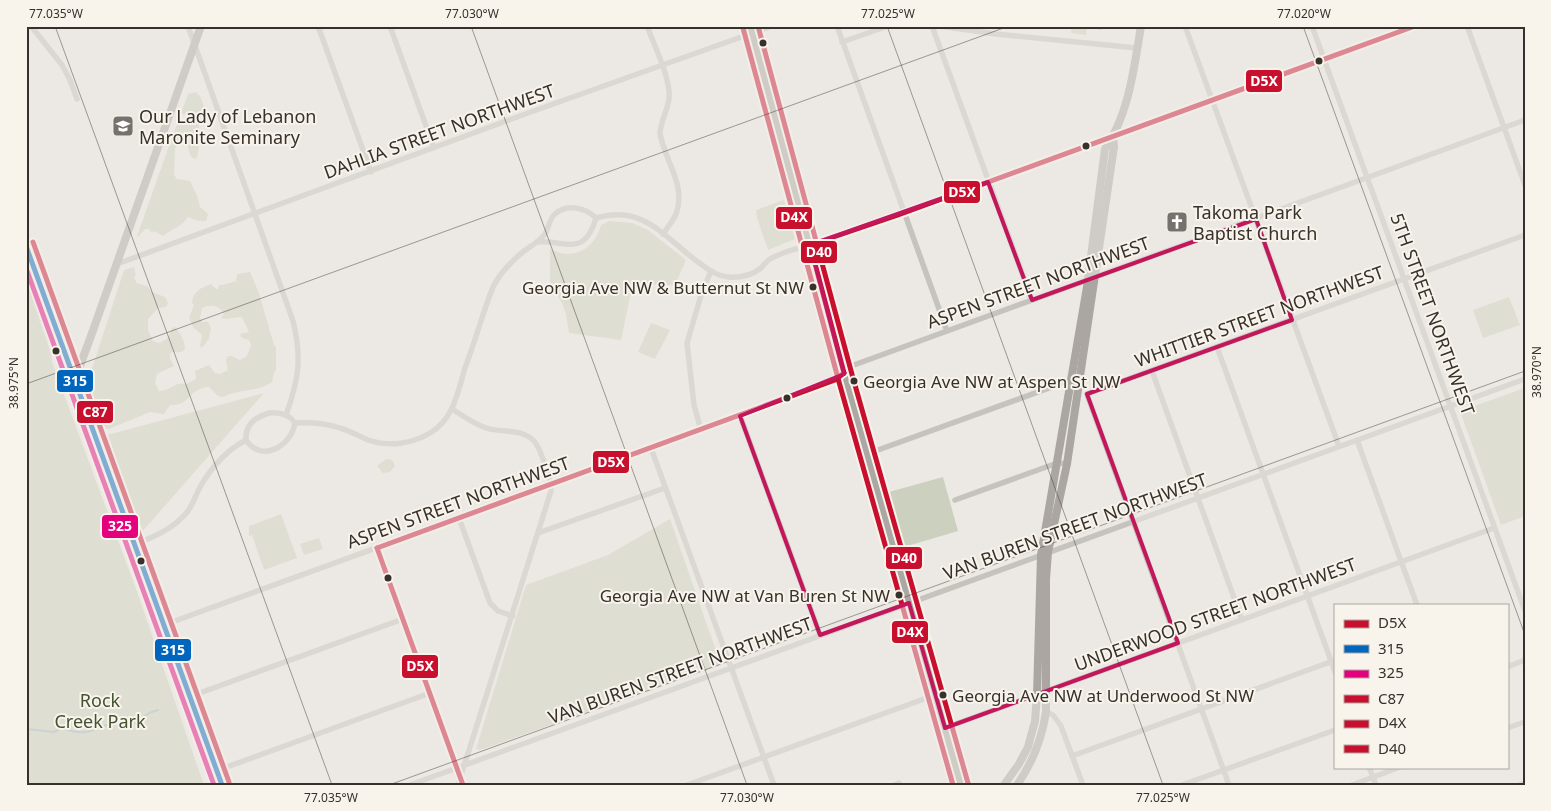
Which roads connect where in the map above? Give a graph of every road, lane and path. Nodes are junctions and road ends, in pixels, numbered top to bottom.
1 (31, 26) edge
2 (188, 26) edge
3 (201, 26) edge
4 (318, 26) edge
5 (390, 26) edge
6 (647, 26) edge
7 (772, 26) edge
8 (837, 26) edge
9 (888, 26) edge
10 (932, 26) edge
11 (939, 26) edge
12 (1141, 26) edge
13 (1186, 26) edge
14 (1312, 26) edge
15 (1416, 26) edge
16 (1467, 26) edge
17 (751, 30) edge
18 (842, 42) junction
19 (195, 45) junction
20 (1137, 48) junction
21 (1324, 60) junction
22 (662, 65) junction
23 (77, 99) dead end
24 (1212, 100) junction
25 (1525, 120) edge
26 (1504, 128) junction
27 (1113, 136) junction
28 (434, 148) junction
29 (371, 172) junction
30 (1368, 178) junction
31 (988, 182) junction
32 (1525, 185) edge
33 (904, 212) junction
34 (255, 214) junction
35 (596, 218) junction
36 (1256, 219) junction
37 (546, 231) junction
38 (663, 234) junction
39 (1525, 235) edge
40 (537, 242) junction
41 (552, 242) junction
42 (26, 245) edge
43 (810, 245) junction
44 (117, 264) junction
45 (26, 270) edge
46 (711, 271) junction
47 (1404, 279) junction
48 (1091, 280) junction
49 (1032, 300) junction
50 (1292, 320) junction
51 (947, 331) junction
52 (1217, 348) junction
53 (844, 371) junction
54 (1152, 371) junction
55 (74, 375) junction
56 (1525, 378) edge
57 (66, 380) junction
58 (1071, 380) junction
59 (1450, 406) junction
60 (452, 409) junction
61 (286, 414) junction
62 (740, 416) junction
63 (295, 423) junction
64 (701, 430) junction
65 (246, 440) junction
66 (1357, 440) junction
67 (1339, 446) junction
68 (651, 448) junction
69 (867, 454) junction
70 (1057, 464) junction
71 (1066, 464) junction
72 (1262, 474) junction
73 (551, 484) junction
74 (665, 488) junction
75 (1198, 498) junction
76 (955, 500) dead end
77 (458, 518) junction
78 (1133, 521) junction
79 (1494, 528) junction
80 (538, 533) junction
81 (131, 545) junction
82 (377, 548) junction
83 (1045, 553) junction
84 (1401, 562) junction
85 (1307, 596) junction
86 (909, 603) junction
87 (1417, 604) edge
88 (1525, 612) edge
89 (513, 616) junction
90 (403, 619) junction
91 (1242, 620) junction
92 (160, 626) junction
93 (820, 635) junction
94 (1178, 643) junction
95 (1525, 660) edge
96 (1333, 661) edge
97 (1508, 667) edge
98 (731, 668) junction
99 (1046, 692) junction
100 (430, 693) junction
101 (935, 695) junction
102 (1037, 695) junction
103 (186, 698) junction
104 (1202, 709) junction
105 (1046, 712) junction
106 (1525, 722) edge
107 (945, 728) junction
108 (1508, 728) edge
109 (1334, 730) edge
110 (1072, 756) junction
111 (764, 757) junction
112 (464, 765) junction
113 (457, 768) junction
114 (1370, 768) edge
115 (1397, 768) edge
116 (1224, 770) junction
117 (1014, 771) junction
118 (213, 772) junction
119 (1022, 776) junction
120 (1373, 777) junction
121 (461, 778) junction
122 (1525, 783) edge
123 (214, 785) edge
124 (222, 785) edge
125 (410, 785) edge
126 (458, 785) edge
127 (463, 785) edge
128 (687, 785) edge
129 (774, 785) edge
130 (961, 785) edge
131 (1004, 785) edge
132 (1016, 785) edge
133 (1083, 785) edge
134 (1182, 785) edge
135 (1229, 785) edge
136 (1352, 785) edge
137 (1376, 785) edge
138 (1519, 785) edge

1 - 23 street
2 - 19 street
3 - 19 main road
4 - 29 street
5 - 28 street
6 - 22 street
7 - 17 street, DAHLIA STREET NORTHWEST
8 - 18 street
9 - 18 street
10 - 31 street
11 - 20 street
12 - 20 main road
13 - 24 street
14 - 21 street, 5TH STREET NORTHWEST
15 - 21 street
16 - 26 street
17 - 22 street, DAHLIA STREET NORTHWEST
17 - 43 highway
18 - 33 street
19 - 34 street
19 - 44 main road
20 - 27 main road
21 - 24 street
21 - 30 street, 5TH STREET NORTHWEST
22 - 28 street, DAHLIA STREET NORTHWEST
22 - 38 street
24 - 27 street
24 - 36 street
25 - 26 street, ASPEN STREET NORTHWEST
26 - 30 street, ASPEN STREET NORTHWEST
26 - 32 street
27 - 31 street
27 - 48 main road
28 - 29 street, DAHLIA STREET NORTHWEST
29 - 34 street, DAHLIA STREET NORTHWEST
30 - 36 street, ASPEN STREET NORTHWEST
30 - 47 street, 5TH STREET NORTHWEST
31 - 33 street
31 - 49 street
33 - 43 street
33 - 51 street
34 - 44 street, DAHLIA STREET NORTHWEST
34 - 61 street
35 - 37 street
35 - 38 street
35 - 41 street
36 - 48 street, ASPEN STREET NORTHWEST
36 - 50 street
37 - 40 street
37 - 41 street
38 - 46 street
39 - 47 street, WHITTIER STREET NORTHWEST
40 - 41 street
40 - 60 street
42 - 55 main road
43 - 46 street
43 - 53 highway
44 - 55 main road
45 - 57 main road
46 - 64 street
47 - 50 street, WHITTIER STREET NORTHWEST
47 - 59 street, 5TH STREET NORTHWEST
48 - 49 street, ASPEN STREET NORTHWEST
48 - 58 main road
48 - 71 main road
49 - 51 street, ASPEN STREET NORTHWEST
50 - 52 street, WHITTIER STREET NORTHWEST
50 - 67 street
51 - 53 street, ASPEN STREET NORTHWEST
52 - 54 street, WHITTIER STREET NORTHWEST
52 - 72 street
53 - 62 street, ASPEN STREET NORTHWEST
53 - 69 highway
54 - 75 street
54 - 78 street, WHITTIER STREET NORTHWEST
55 - 57 main road
55 - 81 main road
56 - 59 street, VAN BUREN STREET NORTHWEST
57 - 81 main road
58 - 69 street
58 - 70 main road
59 - 66 street, VAN BUREN STREET NORTHWEST
59 - 79 street, 5TH STREET NORTHWEST
60 - 63 street
60 - 73 street
61 - 63 street
61 - 65 street
62 - 64 street, ASPEN STREET NORTHWEST
62 - 93 street
63 - 65 street
64 - 68 street, ASPEN STREET NORTHWEST
65 - 81 street
66 - 67 street, VAN BUREN STREET NORTHWEST
66 - 84 street
67 - 72 street, VAN BUREN STREET NORTHWEST
68 - 73 street, ASPEN STREET NORTHWEST
68 - 74 street
69 - 86 highway
70 - 71 street
70 - 76 street
70 - 83 main road
71 - 83 main road
72 - 75 street, VAN BUREN STREET NORTHWEST
72 - 85 street
73 - 77 street, ASPEN STREET NORTHWEST
73 - 80 street
74 - 80 street
74 - 98 street
75 - 78 street, VAN BUREN STREET NORTHWEST
75 - 91 street
77 - 82 street, ASPEN STREET NORTHWEST
77 - 89 street
78 - 83 street, VAN BUREN STREET NORTHWEST
78 - 94 street
79 - 84 street, UNDERWOOD STREET NORTHWEST
79 - 88 street, 5TH STREET NORTHWEST
80 - 89 street
81 - 92 main road
82 - 90 street
82 - 92 street, ASPEN STREET NORTHWEST
83 - 86 street, VAN BUREN STREET NORTHWEST
83 - 99 main road
83 - 102 main road
84 - 85 street, UNDERWOOD STREET NORTHWEST
84 - 87 street
85 - 91 street, UNDERWOOD STREET NORTHWEST
85 - 96 street
86 - 93 street, VAN BUREN STREET NORTHWEST
86 - 101 highway
89 - 112 street
90 - 100 street
90 - 103 street
91 - 94 street, UNDERWOOD STREET NORTHWEST
92 - 103 main road
93 - 98 street, VAN BUREN STREET NORTHWEST
94 - 99 street, UNDERWOOD STREET NORTHWEST
94 - 104 street
95 - 97 street
96 - 104 street
98 - 111 street
98 - 112 street, VAN BUREN STREET NORTHWEST
99 - 102 street, UNDERWOOD STREET NORTHWEST
99 - 105 main road
100 - 113 street
100 - 118 street
101 - 107 highway
101 - 111 street
102 - 107 street, UNDERWOOD STREET NORTHWEST
102 - 117 main road
103 - 118 main road
104 - 110 street
104 - 116 street
105 - 110 street
105 - 119 main road
106 - 108 street
107 - 130 highway
109 - 116 street
110 - 133 street
111 - 128 street
111 - 129 street
112 - 113 street, VAN BUREN STREET NORTHWEST
112 - 121 street
113 - 121 street
113 - 125 street, VAN BUREN STREET NORTHWEST
114 - 120 street
115 - 120 street
116 - 134 street
116 - 135 street
117 - 119 main road
117 - 131 main road
118 - 123 main road
118 - 124 main road
119 - 132 main road
120 - 136 street
120 - 137 street
121 - 126 street
121 - 127 street
122 - 138 street

